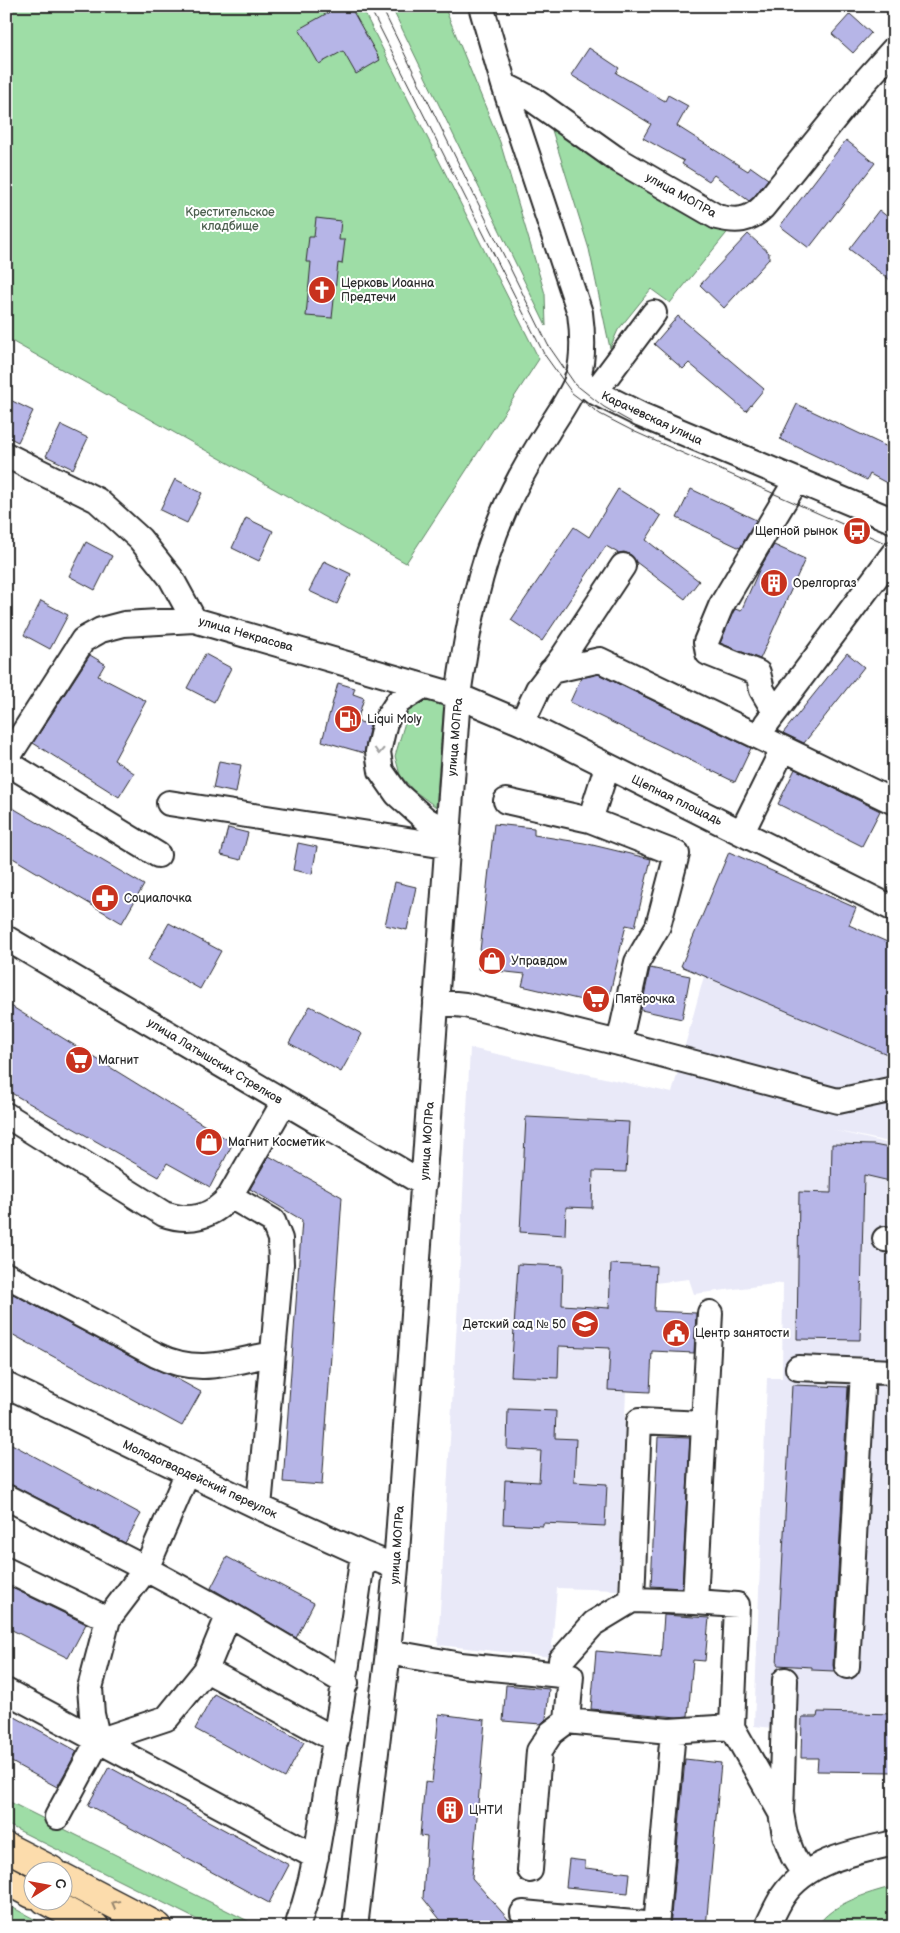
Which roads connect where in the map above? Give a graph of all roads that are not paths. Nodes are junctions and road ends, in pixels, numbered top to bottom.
1 (480, 6) edge
2 (894, 49) edge
3 (504, 85) junction
4 (654, 312) dead end
5 (586, 385) junction
6 (6, 455) edge
7 (796, 481) junction
8 (894, 522) edge
9 (894, 553) edge
10 (623, 566) dead end
11 (194, 620) junction
12 (551, 671) junction
13 (423, 686) junction
14 (458, 696) junction
15 (776, 712) junction
16 (522, 724) junction
17 (757, 737) junction
18 (783, 749) junction
19 (6, 761) edge
20 (607, 767) junction
21 (506, 801) dead end
22 (894, 802) edge
23 (169, 803) dead end
24 (590, 820) junction
25 (742, 832) junction
26 (447, 839) junction
27 (158, 855) dead end
28 (894, 909) edge
29 (6, 938) edge
30 (436, 1002) junction
31 (619, 1043) junction
32 (894, 1089) edge
33 (284, 1102) junction
34 (6, 1116) edge
35 (424, 1184) junction
36 (230, 1196) junction
37 (6, 1275) edge
38 (710, 1313) dead end
39 (273, 1354) junction
40 (798, 1368) dead end
41 (863, 1371) junction
42 (894, 1372) edge
43 (6, 1385) edge
44 (704, 1424) junction
45 (187, 1474) junction
46 (6, 1497) edge
47 (259, 1507) junction
48 (363, 1554) junction
49 (396, 1567) junction
50 (146, 1569) junction
51 (6, 1570) edge
52 (632, 1600) junction
53 (695, 1602) junction
54 (229, 1614) junction
55 (108, 1619) junction
56 (388, 1652) junction
57 (561, 1660) dead end
58 (847, 1666) dead end
59 (206, 1670) junction
60 (785, 1680) dead end
61 (346, 1683) junction
62 (6, 1691) edge
63 (567, 1721) junction
64 (732, 1727) junction
65 (673, 1731) junction
66 (336, 1740) junction
67 (98, 1741) junction
68 (781, 1813) junction
69 (57, 1818) dead end
70 (894, 1843) edge
71 (6, 1847) edge
72 (316, 1857) junction
73 (31, 1860) edge
74 (530, 1870) dead end
75 (804, 1874) junction
76 (6, 1880) edge
77 (72, 1882) edge
78 (22, 1889) edge
79 (64, 1910) edge
80 (523, 1912) dead end
81 (299, 1921) dead end
82 (656, 1926) edge
83 (95, 1927) edge
84 (158, 1927) edge
85 (355, 1927) edge
86 (767, 1927) edge

1 - 3 street
2 - 3 street, улица МОПРа
3 - 5 street
4 - 5 street
5 - 7 street, Карачевская улица
5 - 14 street, улица МОПРа
6 - 11 street, улица Некрасова
7 - 8 street, Карачевская улица
7 - 15 street
9 - 15 street
10 - 12 street
11 - 13 street, улица Некрасова
11 - 19 street
12 - 16 street
12 - 17 street
13 - 14 street, улица Некрасова
13 -> 26 street
14 - 16 street, Щепная площадь
14 - 26 street, улица МОПРа
15 - 17 street
16 - 20 street, Щепная площадь
17 - 18 street
18 - 22 street
18 - 25 street
19 - 27 street
20 - 24 street
20 - 25 street, Щепная площадь
21 - 24 street
23 - 26 street
24 - 31 street
25 - 28 street, Щепная площадь
26 - 30 street, улица МОПРа
29 - 33 street, улица Латышских Стрелков
30 - 31 street
30 - 35 street, улица МОПРа
31 - 32 street
33 - 35 street, улица Латышских Стрелков
33 - 36 street
34 - 36 street
35 - 49 street, улица МОПРа
36 - 39 street
37 - 39 street
38 - 44 street
39 - 47 street
40 - 41 street
41 - 42 street
41 - 58 street
43 - 45 street, Молодогвардейский переулок
44 - 52 street
44 - 53 street
45 - 47 street, Молодогвардейский переулок
45 - 50 street
46 - 50 street
47 - 48 street, Молодогвардейский переулок
48 - 49 street, Молодогвардейский переулок
48 - 61 street
49 - 56 street, улица МОПРа
50 - 54 street
50 - 55 street
51 - 55 street
52 - 53 street
52 - 57 street
53 - 64 street
54 - 59 street
54 - 61 street
55 - 67 street
56 - 63 street
56 - 85 street, улица МОПРа
59 - 66 street
59 - 67 street
60 - 68 street
61 - 66 street
62 - 67 street
63 - 65 street
63 - 74 street
64 - 65 street
64 - 68 street
65 - 82 street
66 - 72 street
67 - 69 street
67 - 72 street
68 - 75 street
70 - 75 street
71 - 73 main road
72 - 81 street
75 - 86 street
76 - 78 main road
84 -> 77 main road
79 - 83 main road
80 - 82 street

